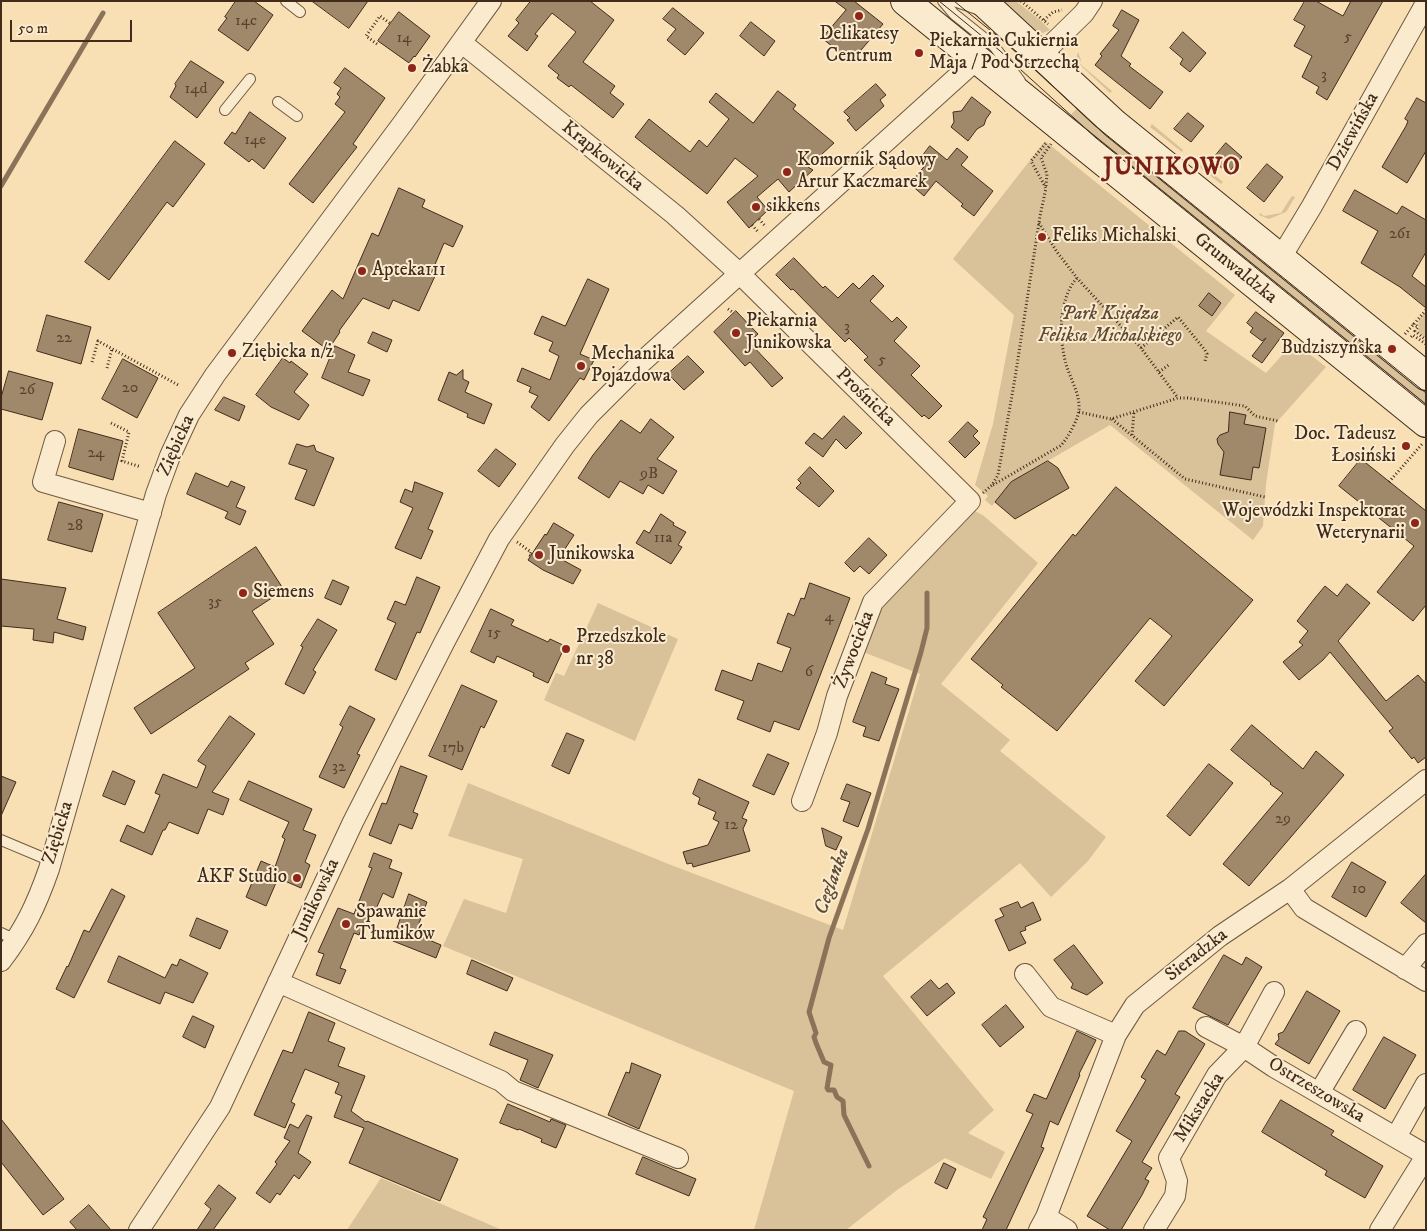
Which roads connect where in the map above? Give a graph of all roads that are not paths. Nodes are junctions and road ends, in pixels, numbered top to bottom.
1 (286, 1) edge
2 (491, 1) edge
3 (904, 1) edge
4 (943, 1) edge
5 (954, 1) edge
6 (982, 1) edge
7 (1092, 1) edge
8 (1426, 4) edge
9 (300, 12) dead end
10 (1007, 25) junction
11 (462, 44) junction
12 (1040, 56) junction
13 (976, 60) junction
14 (250, 80) dead end
15 (278, 102) dead end
16 (225, 110) dead end
17 (297, 116) dead end
18 (1049, 128) junction
19 (1280, 259) junction
20 (740, 274) junction
21 (1426, 376) edge
22 (1425, 432) edge
23 (55, 441) dead end
24 (976, 497) joint
25 (151, 512) junction
26 (1426, 780) edge
27 (802, 802) dead end
28 (1, 840) edge
29 (51, 861) junction
30 (1290, 889) junction
31 (9, 936) edge
32 (1426, 944) edge
33 (1, 961) edge
34 (1405, 969) junction
35 (1025, 974) dead end
36 (1426, 981) edge
37 (278, 982) junction
38 (1274, 992) dead end
39 (1206, 1027) dead end
40 (1356, 1031) dead end
41 (1116, 1035) junction
42 (1244, 1047) junction
43 (1426, 1084) edge
44 (1319, 1093) junction
45 (1396, 1137) junction
46 (1426, 1155) edge
47 (678, 1158) dead end
48 (1043, 1223) edge
49 (139, 1230) edge
50 (1067, 1230) edge
51 (1154, 1230) edge
52 (1380, 1230) edge

1 - 9 lane
2 - 11 street, Ziębicka
3 - 13 street, Grunwaldzka
4 - 18 lane
5 - 10 lane
6 - 10 street, Grunwaldzka
7 - 12 street
8 - 19 street, Dziewińska
10 - 12 street, Grunwaldzka
11 - 20 street, Krapkowicka
11 - 25 street, Ziębicka
12 - 19 street, Grunwaldzka
13 - 18 street, Grunwaldzka
13 - 20 street, Junikowska
14 - 16 lane
15 - 17 lane
18 - 22 street, Grunwaldzka
19 - 21 street, Grunwaldzka
20 - 24 street, Prośnicka
20 - 37 street, Junikowska
23 - 25 street
24 - 27 street, Żywocicka
25 - 29 street, Ziębicka
26 - 30 street, Sieradzka
28 - 29 lane
29 - 31 street, Ziębicka
30 - 34 street
30 - 41 street, Sieradzka
31 - 33 street, Ziębicka
32 - 34 street
34 - 36 street
35 - 41 street
37 - 47 street
37 - 49 street, Junikowska
38 - 42 street, Mikstacka
39 - 42 street, Ostrzeszowska
40 - 44 street
41 - 48 street, Sieradzka
42 - 44 street, Ostrzeszowska
42 - 51 street, Mikstacka
43 - 45 street
44 - 45 street, Ostrzeszowska
45 - 46 street, Ostrzeszowska
46 - 52 street
48 - 50 street

